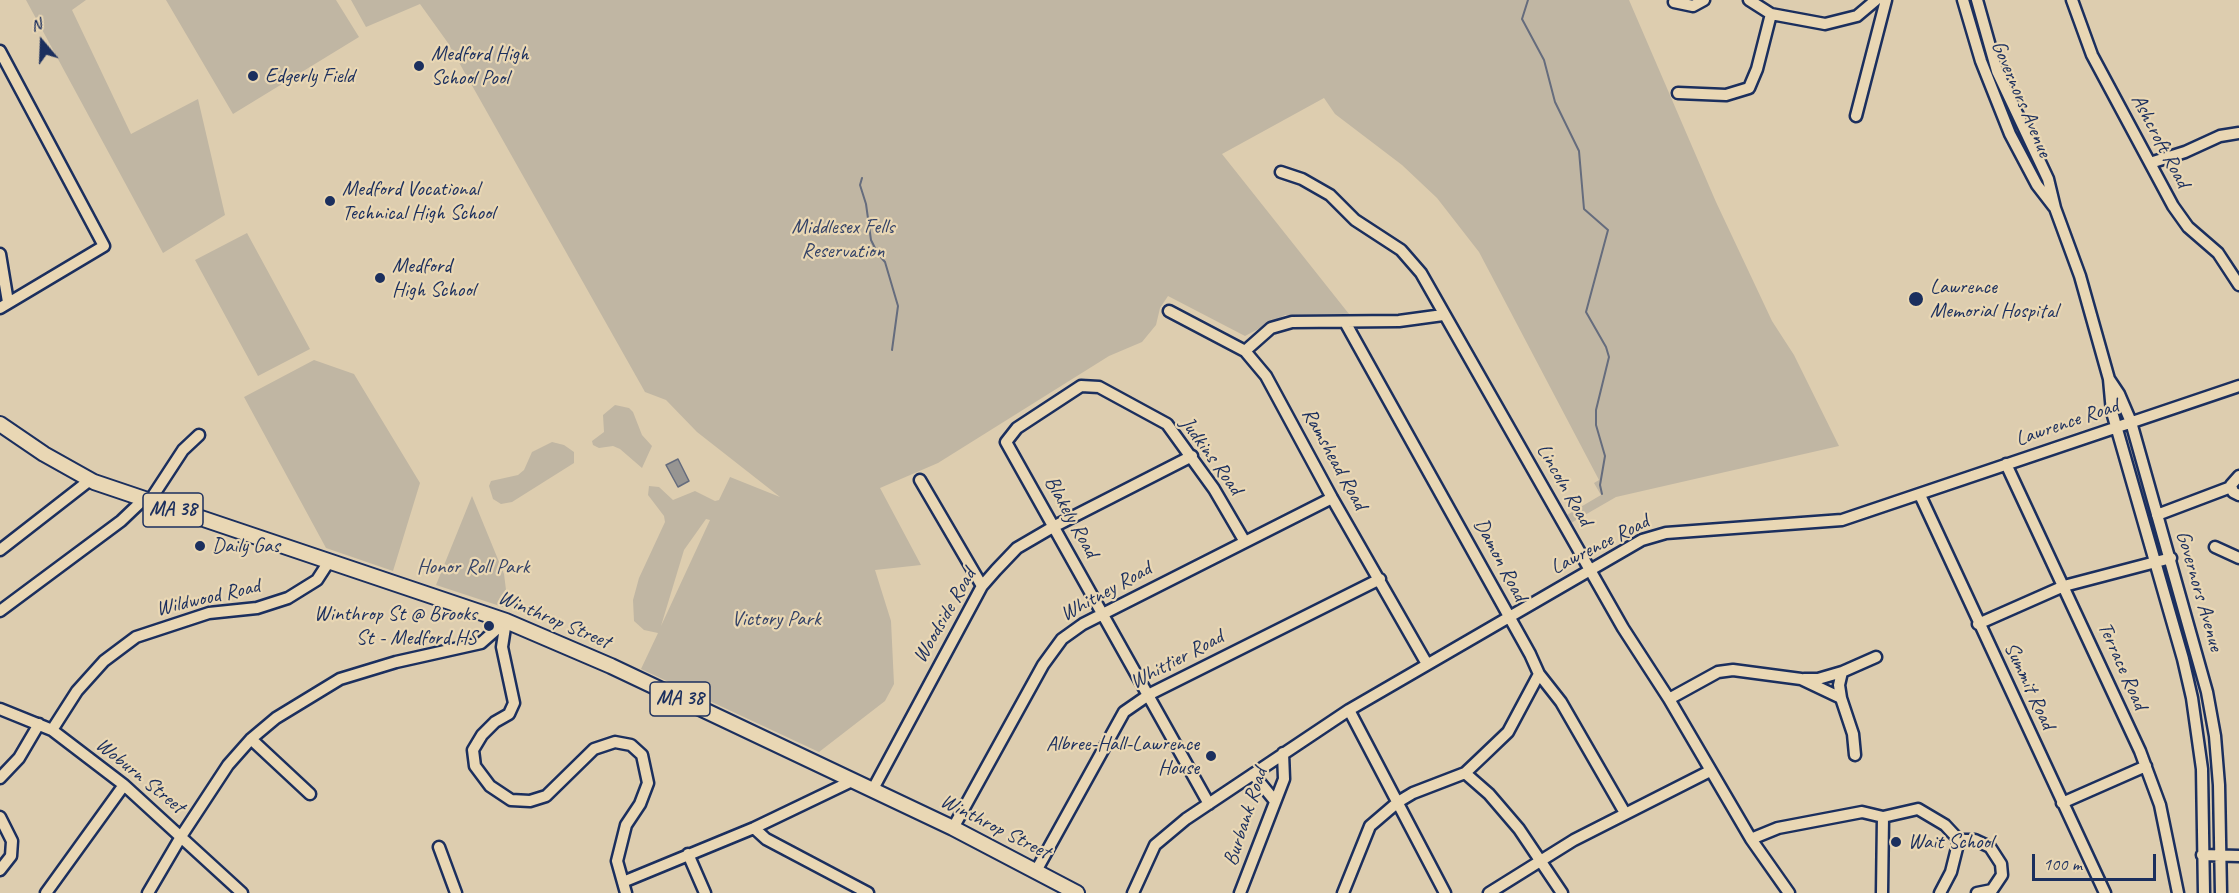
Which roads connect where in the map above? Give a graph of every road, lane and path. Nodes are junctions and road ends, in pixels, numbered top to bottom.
1 (1704, 0) edge
2 (1749, 0) edge
3 (1876, 0) edge
4 (1886, 0) edge
5 (1977, 0) edge
6 (2072, 0) edge
7 (1674, 2) dead end
8 (1965, 2) edge
9 (1771, 14) junction
10 (1857, 16) junction
11 (1880, 25) junction
12 (0, 51) edge
13 (1678, 93) dead end
14 (1856, 116) dead end
15 (2239, 134) edge
16 (2150, 163) junction
17 (1281, 172) dead end
18 (2055, 208) junction
19 (0, 254) edge
20 (2239, 285) edge
21 (4, 305) edge
22 (1169, 311) dead end
23 (1443, 315) junction
24 (1345, 322) junction
25 (1245, 351) junction
26 (2109, 379) junction
27 (2239, 386) edge
28 (2131, 422) junction
29 (0, 424) edge
30 (2116, 426) junction
31 (199, 435) dead end
32 (1010, 437) joint
33 (1192, 456) junction
34 (2007, 464) junction
35 (2239, 476) edge
36 (90, 480) junction
37 (920, 480) dead end
38 (2235, 491) edge
39 (1920, 495) junction
40 (1332, 498) junction
41 (146, 501) junction
42 (2157, 515) junction
43 (1053, 527) junction
44 (1245, 542) junction
45 (2215, 547) dead end
46 (0, 550) edge
47 (2171, 558) junction
48 (2239, 558) edge
49 (2155, 562) junction
50 (328, 563) junction
51 (1590, 569) junction
52 (1380, 579) junction
53 (982, 586) junction
54 (2064, 586) junction
55 (0, 611) edge
56 (1104, 613) junction
57 (1508, 616) junction
58 (506, 621) junction
59 (1978, 624) junction
60 (1876, 657) dead end
61 (1427, 663) junction
62 (1842, 672) junction
63 (1539, 674) junction
64 (1801, 679) junction
65 (1150, 694) junction
66 (1841, 698) junction
67 (1669, 699) junction
68 (0, 709) edge
69 (1349, 710) junction
70 (39, 724) junction
71 (52, 730) junction
72 (251, 739) junction
73 (1283, 753) junction
74 (1856, 755) dead end
75 (2146, 766) junction
76 (1710, 771) junction
77 (1465, 773) junction
78 (1253, 774) junction
79 (0, 778) edge
80 (854, 780) junction
81 (124, 785) junction
82 (873, 789) junction
83 (310, 794) dead end
84 (1275, 801) junction
85 (1398, 802) junction
86 (2062, 803) junction
87 (1209, 804) junction
88 (1625, 813) junction
89 (0, 817) edge
90 (1883, 817) junction
91 (754, 828) junction
92 (953, 828) junction
93 (182, 835) junction
94 (1752, 839) junction
95 (1959, 840) junction
96 (439, 847) dead end
97 (688, 854) junction
98 (2202, 855) junction
99 (2239, 856) edge
100 (2219, 857) junction
101 (1538, 861) junction
102 (0, 870) edge
103 (1036, 871) junction
104 (623, 882) junction
105 (46, 893) edge
106 (148, 893) edge
107 (242, 893) edge
108 (456, 893) edge
109 (626, 893) edge
110 (705, 893) edge
111 (868, 893) edge
112 (1077, 893) edge
113 (1132, 893) edge
114 (1240, 893) edge
115 (1343, 893) edge
116 (1445, 893) edge
117 (1489, 893) edge
118 (1562, 893) edge
119 (1789, 893) edge
120 (1882, 893) edge
121 (1940, 893) edge
122 (1977, 893) edge
123 (2105, 893) edge
124 (2178, 893) edge
125 (2204, 893) edge
126 (2221, 893) edge

1 - 7 street
2 - 9 street
3 - 10 street
4 - 11 street
5 - 18 street, Governors Avenue
6 - 16 street, Ashcroft Road
8 - 18 street, Governors Avenue
9 - 10 street
9 - 13 street
10 - 11 street
11 - 14 street
12 - 21 street
15 - 16 street
16 - 20 street, Ashcroft Road
17 - 23 street, Lincoln Road
18 - 26 street, Governors Avenue
19 - 21 street
22 - 25 street, Ramshead Road
23 - 24 street
23 - 51 street, Lincoln Road
24 - 25 street
24 - 57 street, Damon Road
25 - 40 street, Ramshead Road
26 - 28 street, Governors Avenue
26 - 30 street, Governors Avenue
27 - 28 street, Lawrence Road
28 - 30 street, Lawrence Road
28 - 42 street, Governors Avenue
29 - 36 main road, Winthrop Street / MA 38
30 - 34 street, Lawrence Road
30 - 49 street, Governors Avenue
31 - 41 street
32 - 33 street, Judkins Road
32 - 43 street, Blakely Road
33 - 43 street, Woodside Road
33 - 44 street, Judkins Road
34 - 39 street, Lawrence Road
34 - 54 street, Terrace Road
35 - 38 street
36 - 41 main road, Winthrop Street / MA 38
36 - 46 street
37 - 53 street
38 - 42 street
39 - 51 street, Lawrence Road
39 - 59 street, Summit Road
40 - 44 street, Whitney Road
40 - 52 street, Ramshead Road
41 - 50 main road, Winthrop Street / MA 38
41 - 55 street
42 - 47 street, Governors Avenue
43 - 53 street, Woodside Road
43 - 56 street, Blakely Road
44 - 56 street, Whitney Road
45 - 48 street
47 - 49 street
47 - 100 street, Governors Avenue
49 - 54 street
49 - 98 street, Governors Avenue
50 - 58 main road, Winthrop Street / MA 38
50 - 71 street, Wildwood Road
51 - 57 street, Lawrence Road
51 - 67 street, Lincoln Road
52 - 61 street, Ramshead Road
52 - 65 street, Whittier Road
53 - 82 street, Woodside Road
54 - 59 street
54 - 75 street, Terrace Road
56 - 65 street, Blakely Road
56 - 92 street, Whitney Road
57 - 61 street, Lawrence Road
57 - 63 street, Damon Road
58 - 72 street
58 - 80 main road, Winthrop Street / MA 38
58 - 104 street
59 - 86 street, Summit Road
60 - 62 street
61 - 69 street, Lawrence Road
62 - 64 street
62 - 66 street
63 - 77 street
63 - 88 street, Damon Road
64 - 66 street
64 - 67 street
65 - 87 street, Blakely Road
65 - 103 street, Whittier Road
66 - 74 street
67 - 76 street, Lincoln Road
68 - 70 street, Woburn Street
69 - 73 street, Lawrence Road
69 - 85 street
70 - 71 street, Woburn Street
70 - 79 street
71 - 81 street, Woburn Street
72 - 83 street
72 - 93 street
73 - 78 street, Lawrence Road
73 - 84 street, Burbank Road
75 - 86 street
75 - 124 street, Terrace Road
76 - 88 street
76 - 94 street, Lincoln Road
77 - 85 street
77 - 101 street
78 - 84 street
78 - 87 street, Lawrence Road
80 - 82 main road, Winthrop Street / MA 38
80 - 91 street
81 - 93 street, Woburn Street
81 - 105 street
82 - 92 main road, Winthrop Street / MA 38
84 - 114 street, Burbank Road
85 - 115 street
85 - 116 street
86 - 123 street, Summit Road
87 - 113 street, Lawrence Road
88 - 101 street
89 - 102 street
90 - 94 street
90 - 95 street
90 - 120 street
91 - 97 street
91 - 111 street
92 - 103 main road, Winthrop Street / MA 38
93 - 106 street
93 - 107 street, Woburn Street
94 - 119 street, Lincoln Road
95 - 121 street
95 - 122 street
96 - 108 street
97 - 104 street
97 - 110 street
98 - 100 street
98 - 125 street, Governors Avenue
99 - 100 street
100 - 126 street, Governors Avenue
101 - 117 street
101 - 118 street
103 - 112 main road, Winthrop Street / MA 38
104 - 109 street

